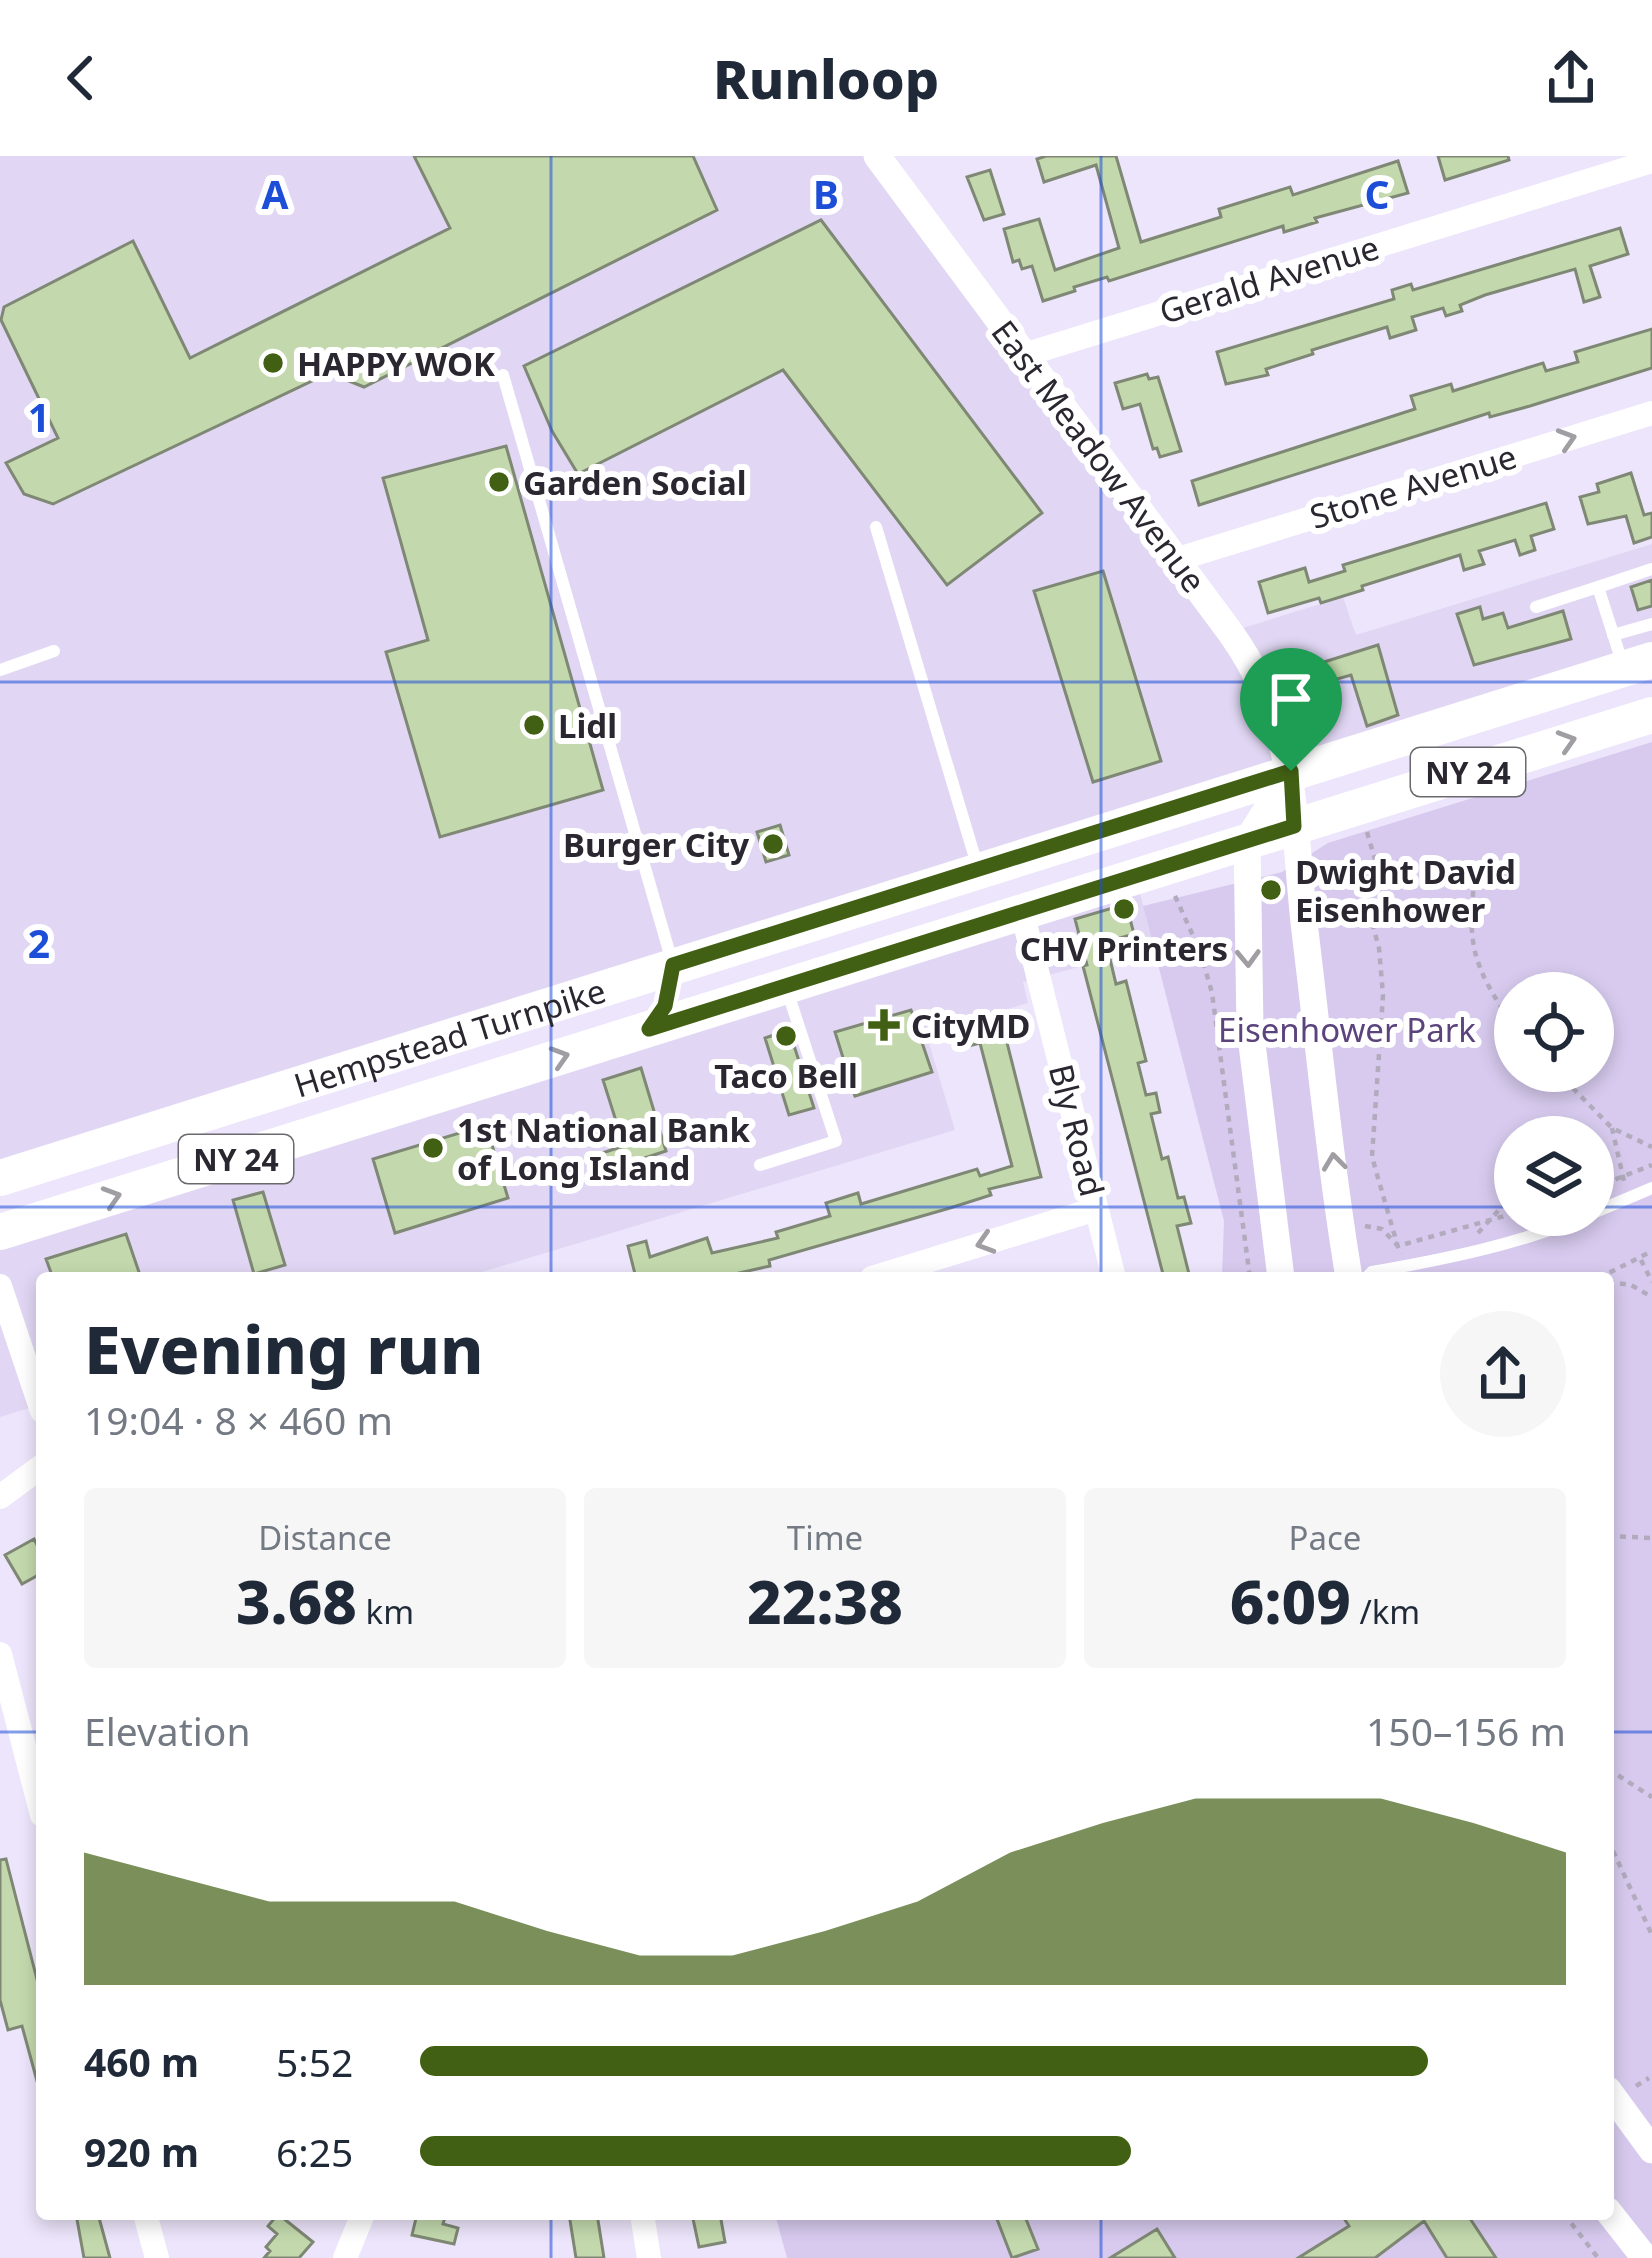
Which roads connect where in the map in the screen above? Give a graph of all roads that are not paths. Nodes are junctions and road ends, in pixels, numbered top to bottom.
1 (877, 156) edge
2 (1652, 161) edge
3 (1024, 355) junction
4 (503, 375) dead end
5 (1652, 412) edge
6 (876, 527) dead end
7 (1174, 560) junction
8 (1652, 569) edge
9 (1598, 587) junction
10 (1536, 607) dead end
11 (1652, 624) edge
12 (54, 651) dead end
13 (1630, 655) edge
14 (0, 670) edge
15 (1652, 715) edge
16 (1291, 771) junction
17 (1294, 826) junction
18 (1247, 841) junction
19 (978, 869) junction
20 (1022, 912) junction
21 (673, 965) junction
22 (786, 986) junction
23 (649, 1029) junction
24 (760, 1165) dead end
25 (0, 1178) edge
26 (1652, 1188) edge
27 (1614, 1204) edge
28 (1096, 1208) junction
29 (0, 1232) edge
30 (1526, 1236) edge
31 (891, 1272) edge
32 (1112, 1272) edge
33 (1280, 1272) edge
34 (1348, 1272) edge
35 (1372, 1272) edge
36 (0, 1286) edge
37 (36, 1393) edge
38 (36, 1470) edge
39 (0, 1497) edge
40 (0, 1654) edge
41 (36, 1792) edge
42 (1617, 2091) edge
43 (1652, 2150) edge
44 (1614, 2219) edge
45 (147, 2220) edge
46 (361, 2220) edge
47 (643, 2220) edge
48 (157, 2258) edge
49 (345, 2258) edge
50 (649, 2258) edge
51 (1645, 2258) edge

1 - 3 street, East Meadow Avenue
2 - 3 street, Gerald Avenue
3 - 7 street, East Meadow Avenue
4 - 21 lane
7 -> 5 street, Stone Avenue
6 - 19 lane
7 - 16 street, East Meadow Avenue
8 - 9 lane
9 - 10 lane
9 - 13 lane
11 - 13 lane
12 - 14 lane
13 - 16 main road, Hempstead Turnpike / NY 24
17 -> 15 main road, Hempstead Turnpike / NY 24
16 - 17 street, East Meadow Avenue
16 - 18 street
16 - 19 main road, Hempstead Turnpike / NY 24
17 - 18 main road, Hempstead Turnpike / NY 24
34 -> 17 street, East Meadow Avenue
18 - 20 main road, Hempstead Turnpike / NY 24
18 -> 33 street
19 - 21 main road, Hempstead Turnpike / NY 24
20 - 22 main road, Hempstead Turnpike / NY 24
20 - 28 street, Bly Road
21 - 23 lane
21 - 25 main road, Hempstead Turnpike / NY 24
22 - 23 main road, Hempstead Turnpike / NY 24
22 - 24 lane
29 -> 23 main road, Hempstead Turnpike / NY 24
26 - 27 lane
28 -> 31 street
28 - 32 street, Bly Road
30 - 35 lane
36 - 37 street
38 - 39 street
40 - 41 street
42 - 43 street
44 - 51 street
45 - 48 street
46 - 49 street
47 - 50 street

